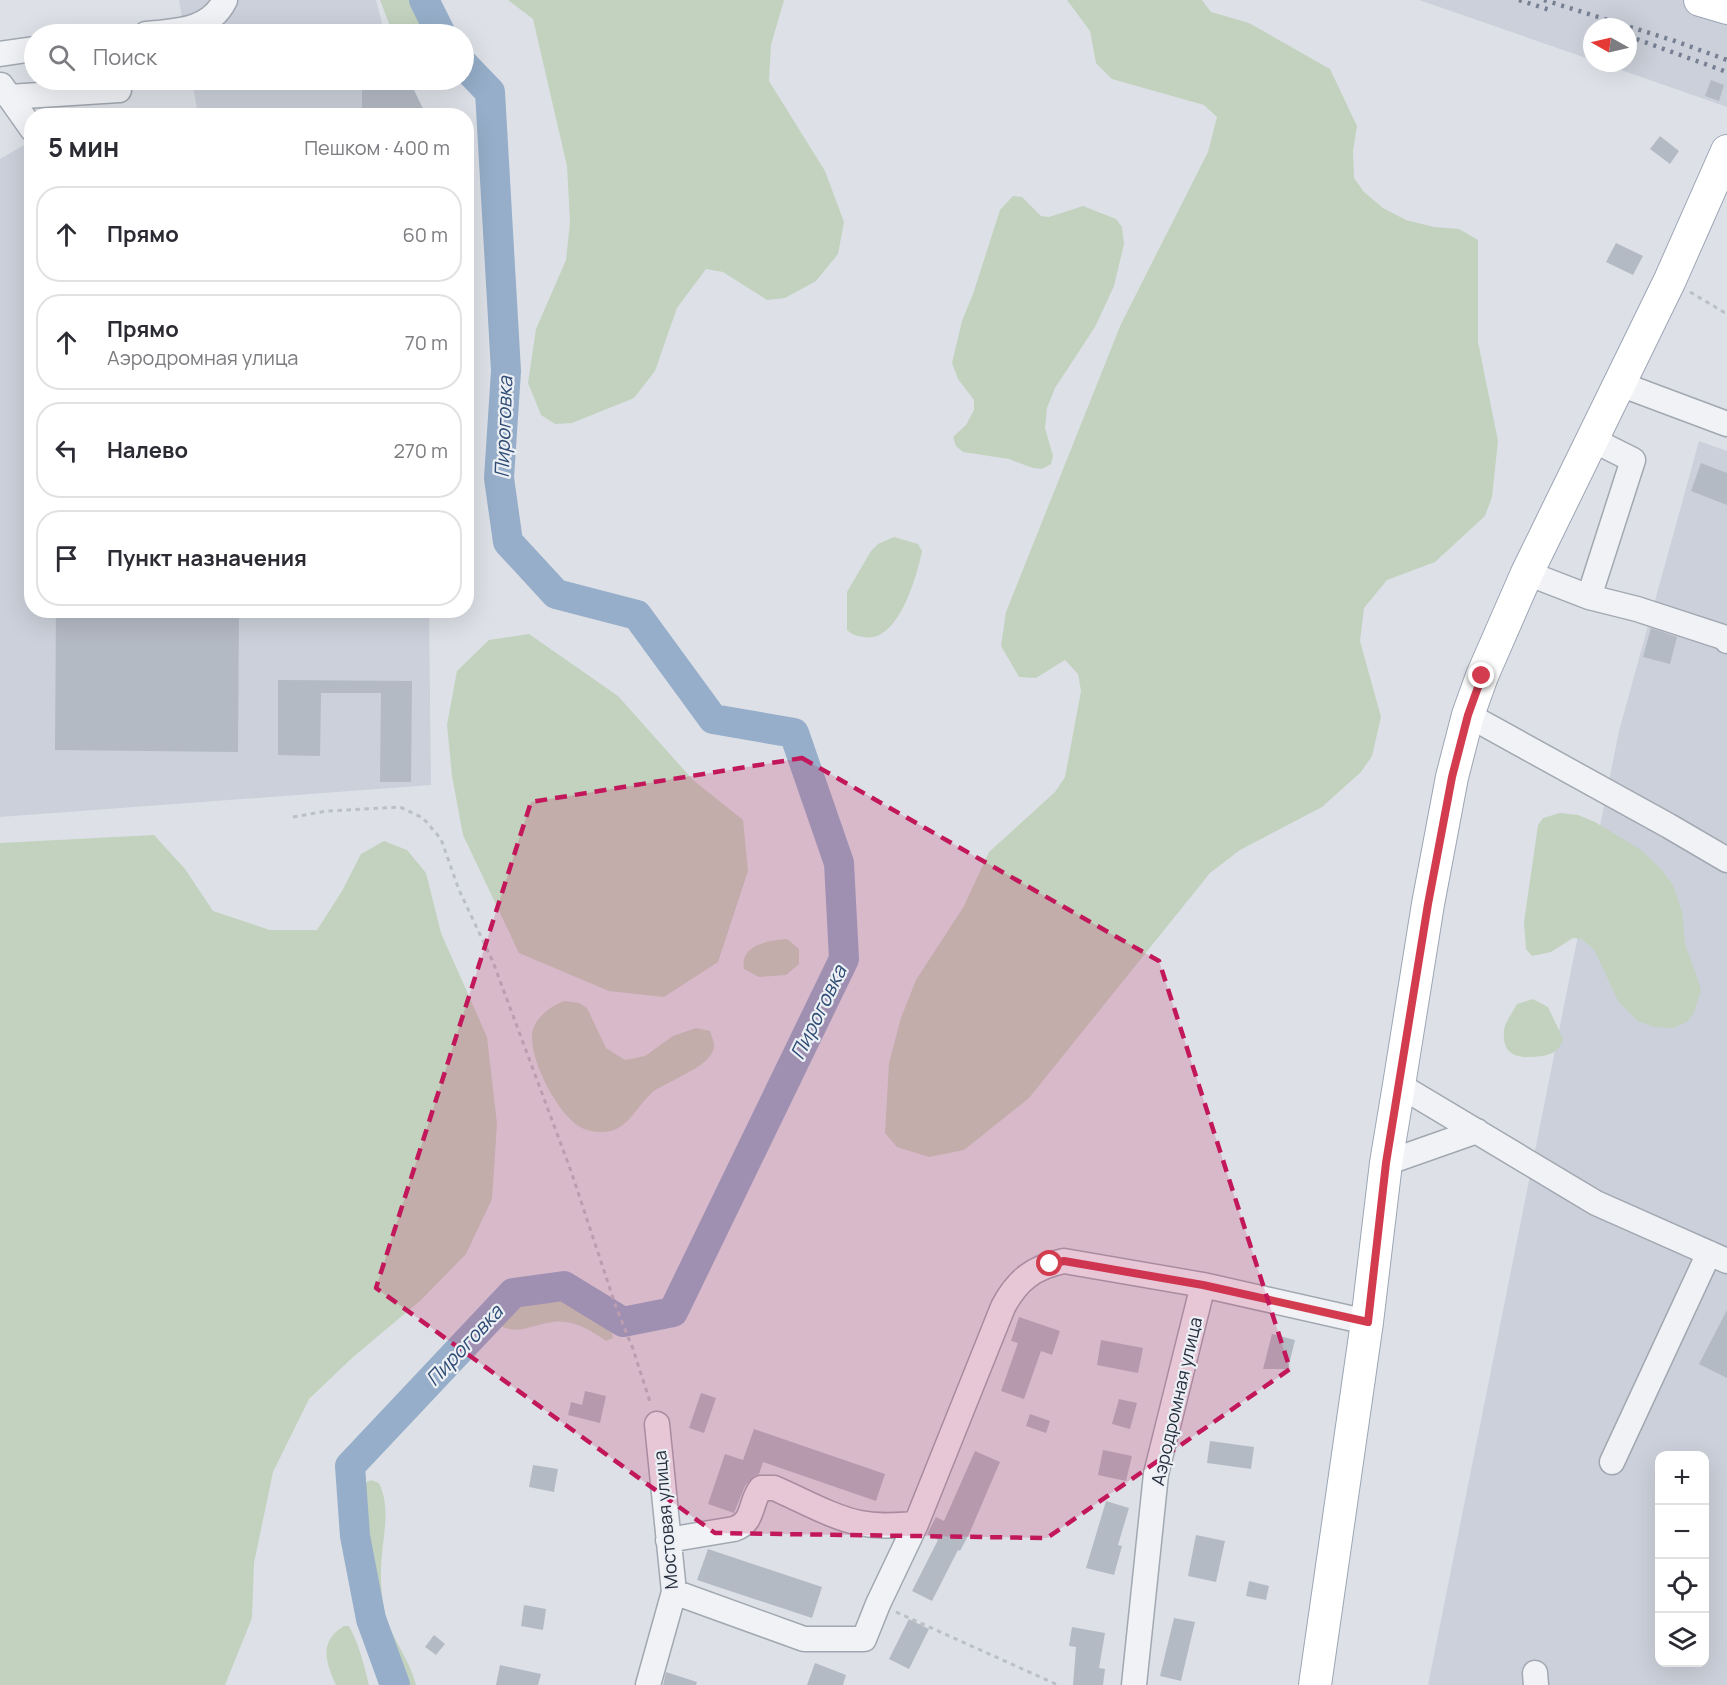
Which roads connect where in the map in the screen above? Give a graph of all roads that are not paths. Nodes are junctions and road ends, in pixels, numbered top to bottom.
1 (225, 0) edge
2 (1701, 0) edge
3 (1727, 8) edge
4 (202, 24) edge
5 (24, 50) edge
6 (0, 54) edge
7 (5, 90) edge
8 (119, 90) dead end
9 (24, 117) edge
10 (1727, 151) edge
11 (1620, 384) junction
12 (1727, 424) edge
13 (1593, 440) junction
14 (1527, 573) junction
15 (1589, 597) junction
16 (1727, 640) edge
17 (1468, 715) junction
18 (1727, 860) edge
19 (1399, 1085) junction
20 (1476, 1131) junction
21 (1386, 1163) junction
22 (1718, 1257) edge
23 (1203, 1285) junction
24 (1368, 1322) junction
25 (657, 1424) road end
26 (1612, 1462) dead end
27 (916, 1524) junction
28 (668, 1540) junction
29 (674, 1592) junction
30 (648, 1685) edge
31 (1134, 1685) edge
32 (1315, 1685) edge

1 - 4 street
2 - 3 main road
5 - 6 street
7 - 8 street
7 - 9 street
10 - 11 main road
11 - 12 street
11 - 13 main road
13 - 14 main road
13 - 15 street
14 - 15 street
14 - 17 main road
15 - 16 street
17 - 18 street
17 - 19 main road
19 - 20 street
19 - 21 main road
20 - 21 street
20 - 22 street
21 - 24 main road
22 - 26 street
23 - 24 street
23 - 27 street
23 - 31 street, Аэродромная улица
24 - 32 main road
25 - 28 street, Мостовая улица
27 - 28 street
27 - 29 street
28 - 29 street, Мостовая улица
29 - 30 street, Мостовая улица

